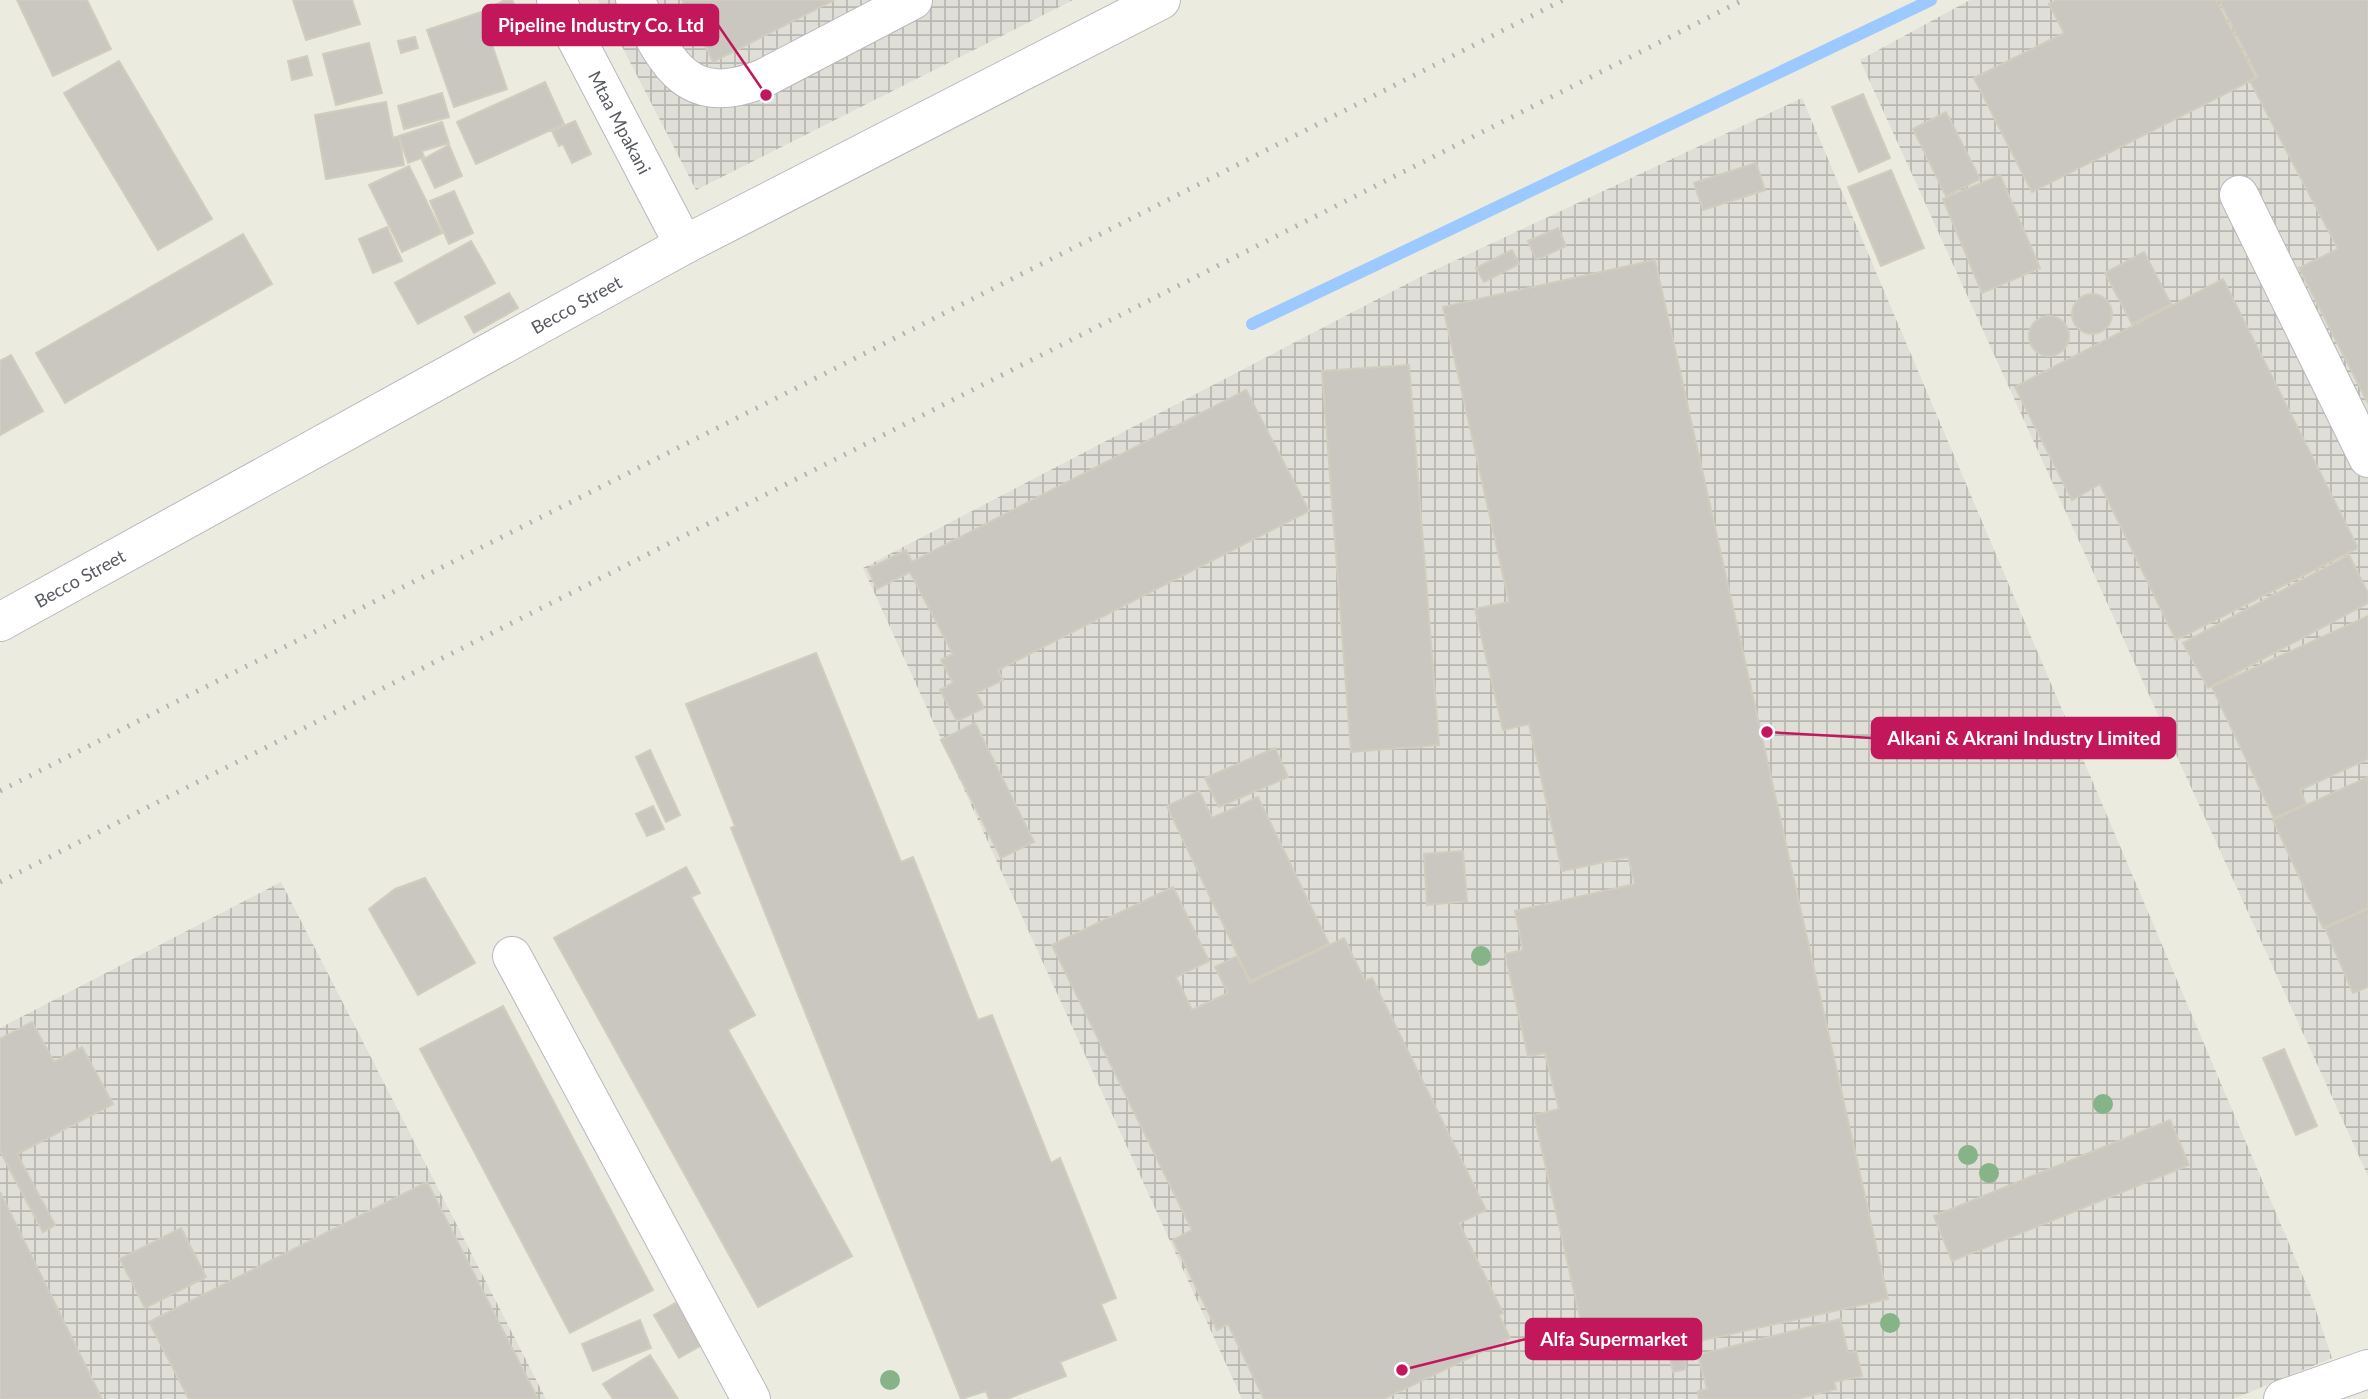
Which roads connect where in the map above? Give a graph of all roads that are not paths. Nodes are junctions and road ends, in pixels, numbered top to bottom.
1 (556, 0) edge
2 (635, 0) edge
3 (914, 0) edge
4 (1161, 0) edge
5 (2239, 195) dead end
6 (684, 245) junction
7 (2368, 458) edge
8 (0, 622) edge
9 (512, 956) dead end
10 (2368, 1369) edge
11 (751, 1399) edge
12 (2283, 1399) edge

1 - 6 street, Mtaa Mpakani
2 - 3 street
4 - 6 street, Becco Street
5 - 7 street
6 - 8 street, Becco Street
9 - 11 street
10 - 12 street

